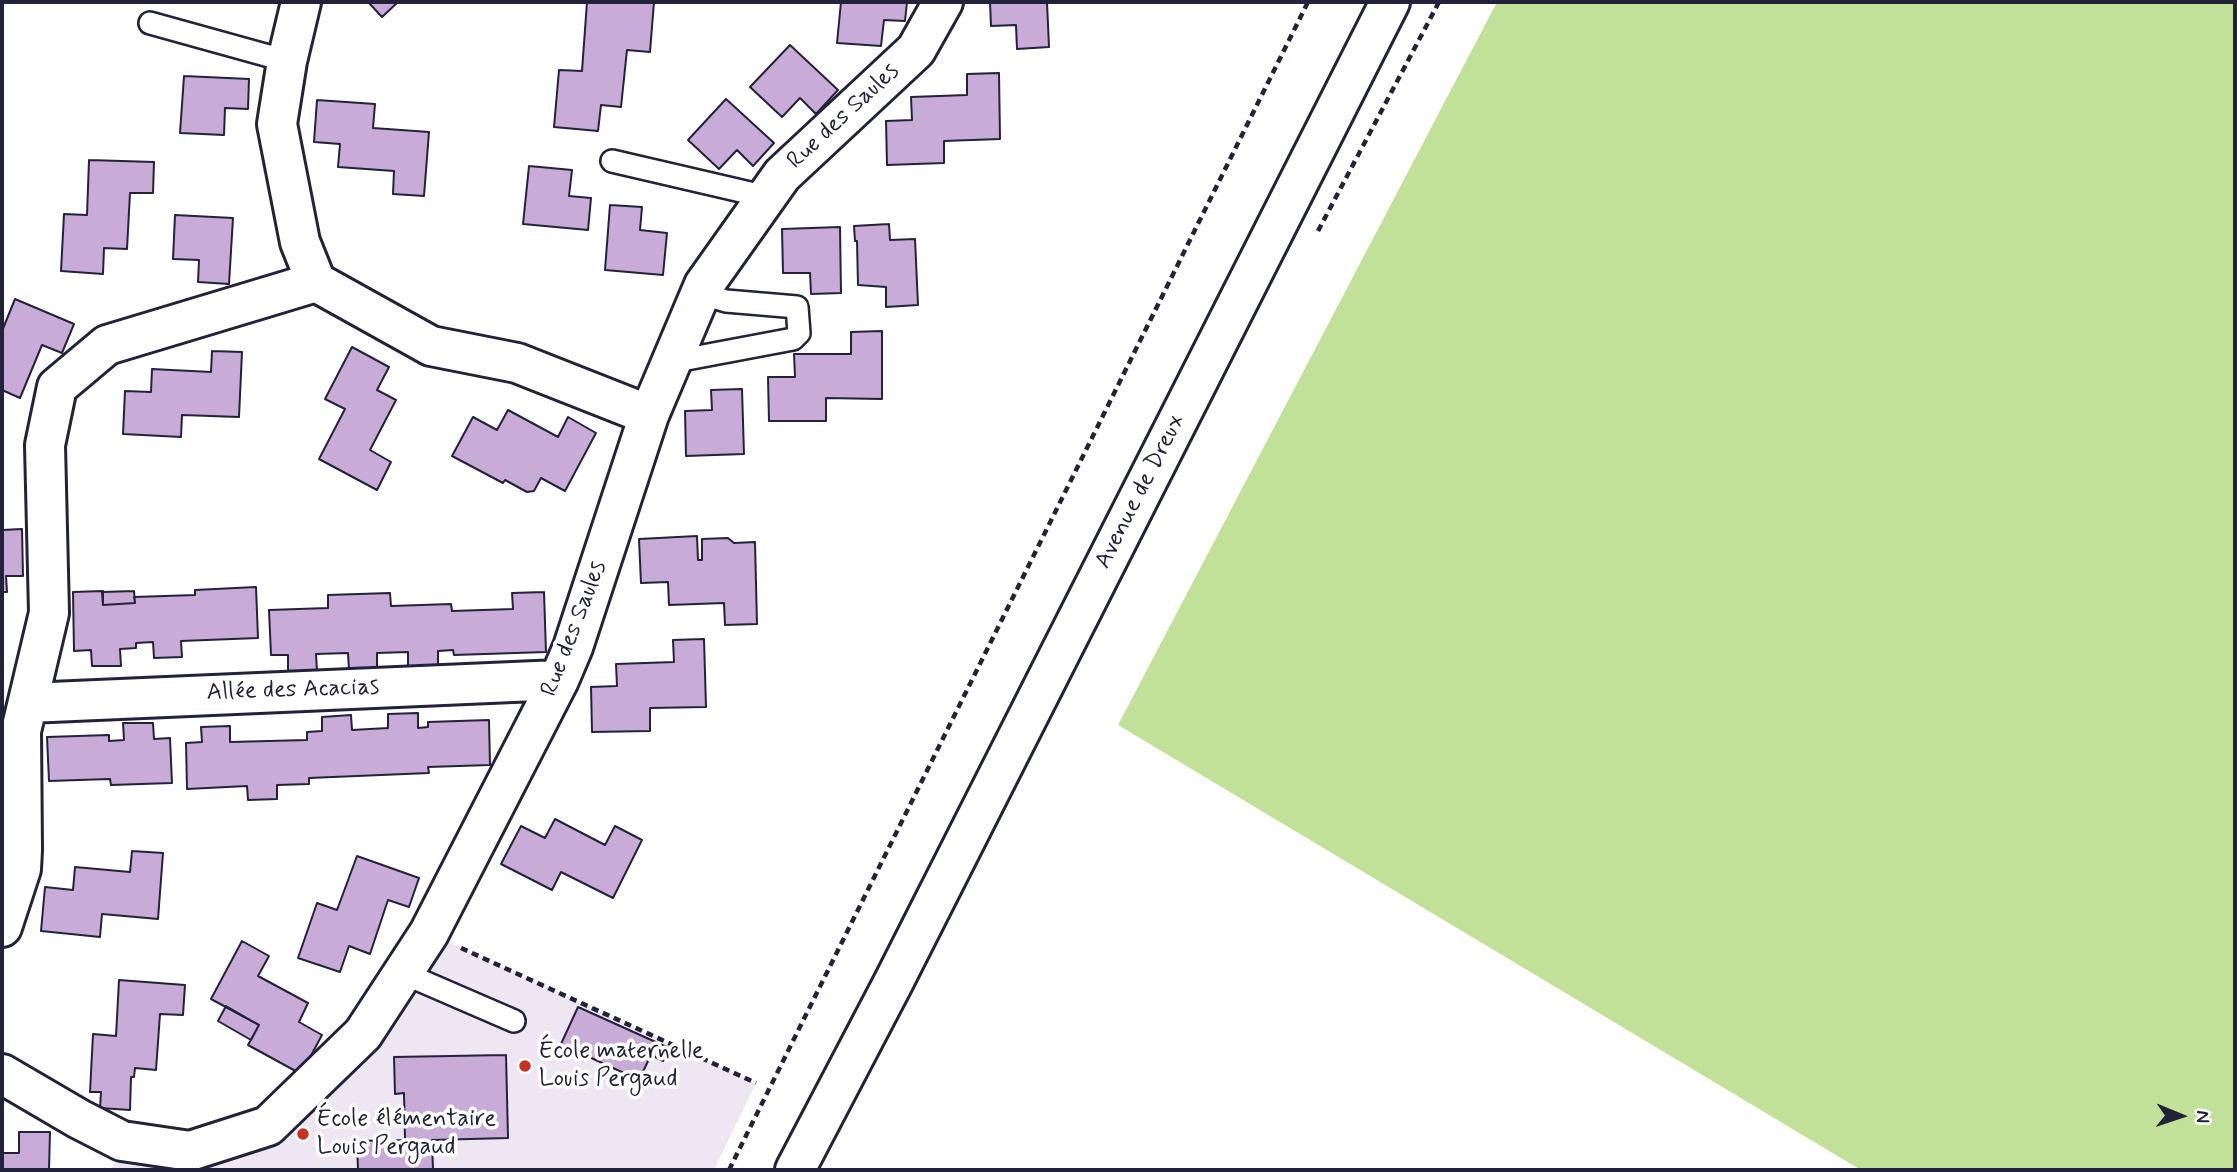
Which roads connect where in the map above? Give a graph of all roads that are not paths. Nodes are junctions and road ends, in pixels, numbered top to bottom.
1 (301, 2) edge
2 (943, 2) edge
3 (1390, 2) edge
4 (150, 23) dead end
5 (287, 61) junction
6 (612, 161) dead end
7 (767, 197) junction
8 (316, 282) junction
9 (704, 285) junction
10 (671, 362) junction
11 (649, 415) junction
12 (559, 680) junction
13 (27, 702) junction
14 (2, 927) edge
15 (403, 973) junction
16 (893, 983) junction
17 (514, 1021) dead end
18 (2, 1074) edge
19 (117, 1156) edge
20 (795, 1170) edge
21 (808, 1170) edge

1 - 5 street
2 - 7 street, Rue des Saules
3 - 16 street, Avenue de Dreux
4 - 5 lane
5 - 8 street
6 - 7 lane
7 - 9 street, Rue des Saules
8 - 11 street
8 - 13 street
9 - 10 street, Rue des Saules
9 - 10 lane
10 - 11 street, Rue des Saules
11 - 12 street, Rue des Saules
12 - 13 street, Allée des Acacias
12 - 15 street, Rue des Saules
13 - 14 street
15 - 17 lane
15 - 19 street, Rue des Saules
16 - 20 street, Avenue de Dreux
16 - 21 street, Avenue de Dreux
18 - 19 street, Rue des Saules

